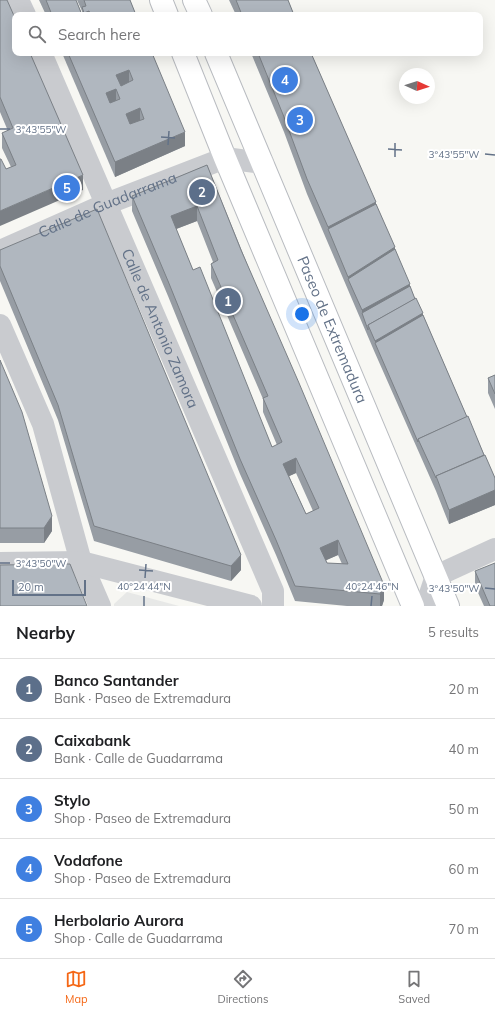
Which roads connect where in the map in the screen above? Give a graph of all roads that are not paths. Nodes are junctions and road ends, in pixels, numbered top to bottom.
1 (18, 0) edge
2 (161, 0) edge
3 (194, 0) edge
4 (24, 12) edge
5 (166, 12) edge
6 (200, 12) edge
7 (42, 56) edge
8 (184, 56) edge
9 (217, 56) edge
10 (225, 158) junction
11 (263, 163) junction
12 (106, 204) junction
13 (0, 251) edge
14 (0, 325) edge
15 (495, 549) edge
16 (82, 562) junction
17 (0, 563) edge
18 (436, 576) junction
19 (100, 606) edge
20 (251, 606) edge
21 (274, 606) edge
22 (414, 606) edge
23 (426, 606) edge
24 (448, 606) edge

1 - 4 street
2 - 5 main road
3 - 6 main road
7 - 12 street, Calle de Antonio Zamora
8 - 10 main road
9 - 11 main road, Paseo de Extremadura
10 - 11 street, Calle de Guadarrama
10 - 12 street, Calle de Guadarrama
10 - 22 main road
11 - 18 main road, Paseo de Extremadura
12 - 13 street, Calle de Guadarrama
12 - 21 street, Calle de Antonio Zamora
14 - 16 street
15 - 18 street
16 - 17 street
16 - 19 street
16 - 20 street
18 - 23 street
18 - 24 main road, Paseo de Extremadura

